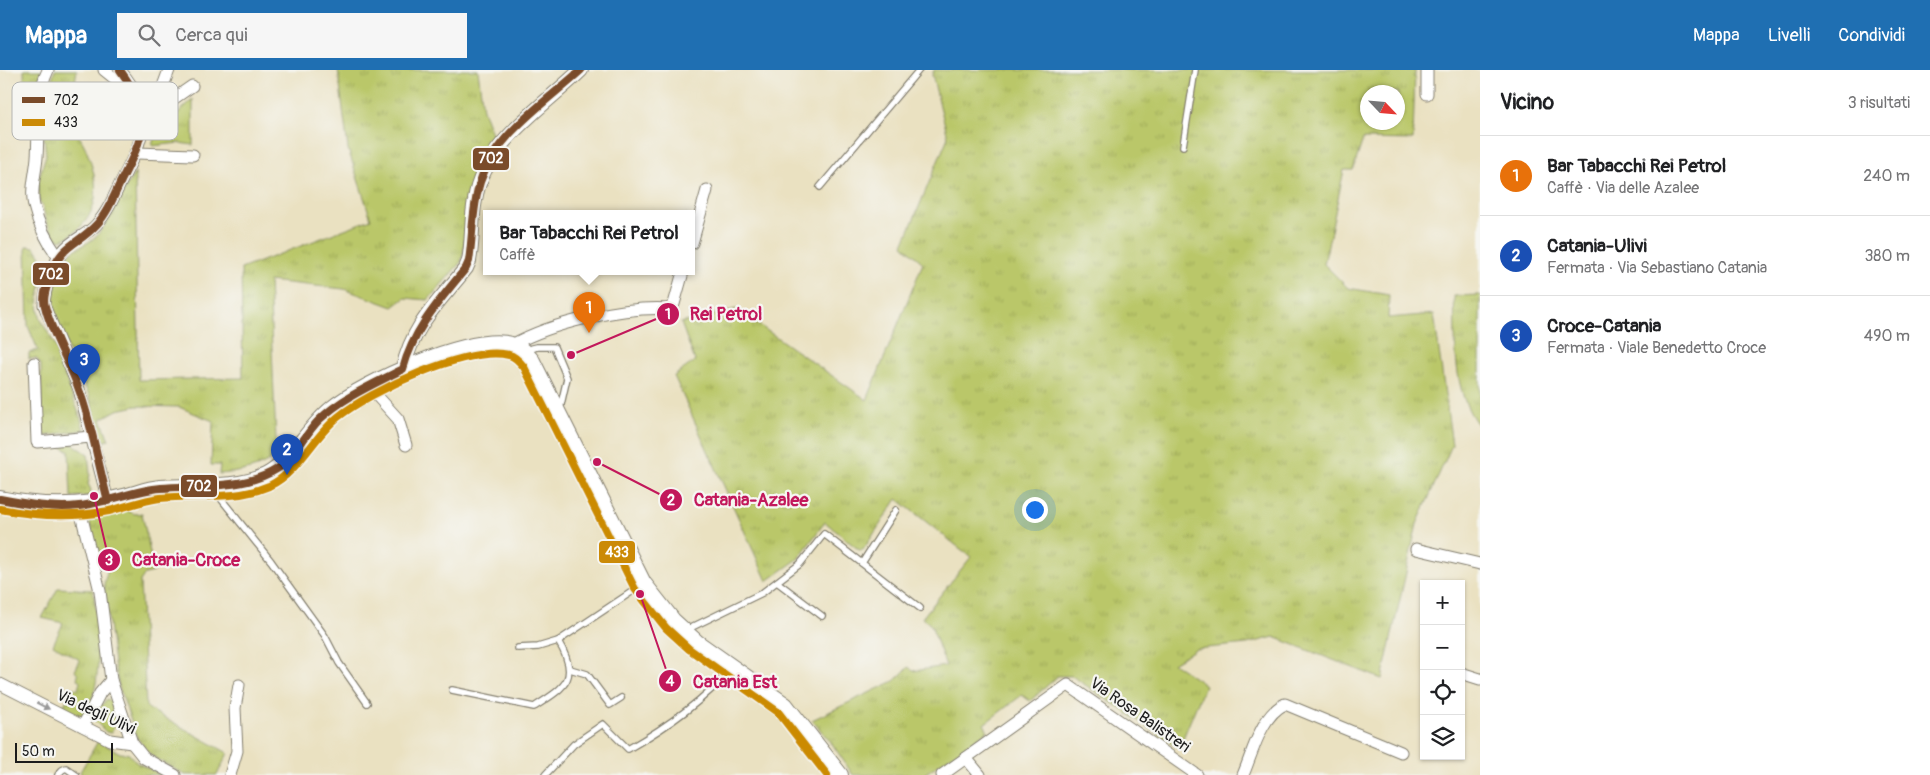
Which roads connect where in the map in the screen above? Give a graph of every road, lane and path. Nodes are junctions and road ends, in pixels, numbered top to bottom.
1 (48, 70) edge
2 (104, 70) edge
3 (120, 70) edge
4 (169, 70) edge
5 (581, 70) edge
6 (919, 70) edge
7 (1195, 70) edge
8 (1427, 70) edge
9 (43, 82) edge
10 (118, 82) edge
11 (129, 82) edge
12 (165, 82) edge
13 (192, 86) dead end
14 (1427, 94) dead end
15 (178, 96) edge
16 (38, 140) edge
17 (141, 140) edge
18 (1183, 146) dead end
19 (137, 153) junction
20 (193, 155) dead end
21 (820, 187) dead end
22 (707, 190) dead end
23 (695, 232) edge
24 (59, 258) junction
25 (682, 275) edge
26 (517, 348) junction
27 (34, 363) dead end
28 (403, 369) junction
29 (369, 387) junction
30 (558, 414) junction
31 (91, 437) junction
32 (406, 445) dead end
33 (212, 486) junction
34 (0, 499) edge
35 (108, 500) junction
36 (78, 506) junction
37 (896, 510) dead end
38 (1416, 549) dead end
39 (862, 563) junction
40 (1480, 564) edge
41 (776, 582) junction
42 (643, 583) junction
43 (920, 608) dead end
44 (822, 616) dead end
45 (684, 631) junction
46 (558, 641) junction
47 (518, 648) dead end
48 (732, 667) junction
49 (570, 669) junction
50 (1465, 674) edge
51 (1480, 679) edge
52 (111, 680) junction
53 (0, 684) edge
54 (239, 685) dead end
55 (452, 690) dead end
56 (621, 698) dead end
57 (367, 703) dead end
58 (83, 726) junction
59 (132, 743) junction
60 (1401, 752) dead end
61 (966, 758) junction
62 (58, 775) edge
63 (76, 775) edge
64 (175, 775) edge
65 (230, 775) edge
66 (545, 775) edge
67 (840, 775) edge
68 (942, 775) edge
69 (980, 775) edge
70 (1197, 775) edge
71 (1243, 775) edge

1 - 9 street
2 - 10 street
3 - 11 street
4 - 12 street
5 - 28 street
6 - 21 lane
7 - 18 lane
8 - 14 street
13 - 15 street
16 - 24 street
17 - 19 street
19 - 20 street
19 - 24 street
22 - 23 street
24 - 31 street
25 - 26 street
26 - 28 main road
26 - 30 main road
26 - 30 lane
27 - 31 street
28 - 29 main road
29 - 32 street
29 - 33 main road
30 - 42 main road
31 - 35 street
33 - 35 main road
33 - 57 lane
34 - 36 main road
35 - 36 main road
36 - 52 street
37 - 39 lane
38 - 40 street
39 - 41 lane
39 - 43 lane
41 - 44 lane
41 - 45 lane
42 - 45 main road
42 - 46 lane
45 - 48 main road
46 - 47 lane
46 - 49 lane
48 - 66 lane
48 - 67 main road
49 - 55 lane
49 - 56 lane
50 - 51 street
52 - 58 street
52 - 59 street
53 -> 58 street, Via degli Ulivi
54 - 65 street
58 - 59 street, Via degli Ulivi
59 - 64 street, Via degli Ulivi
60 - 71 street
61 - 68 street, Via Rosa Balistreri
61 - 69 street
61 - 70 street, Via Rosa Balistreri
62 - 63 lane

